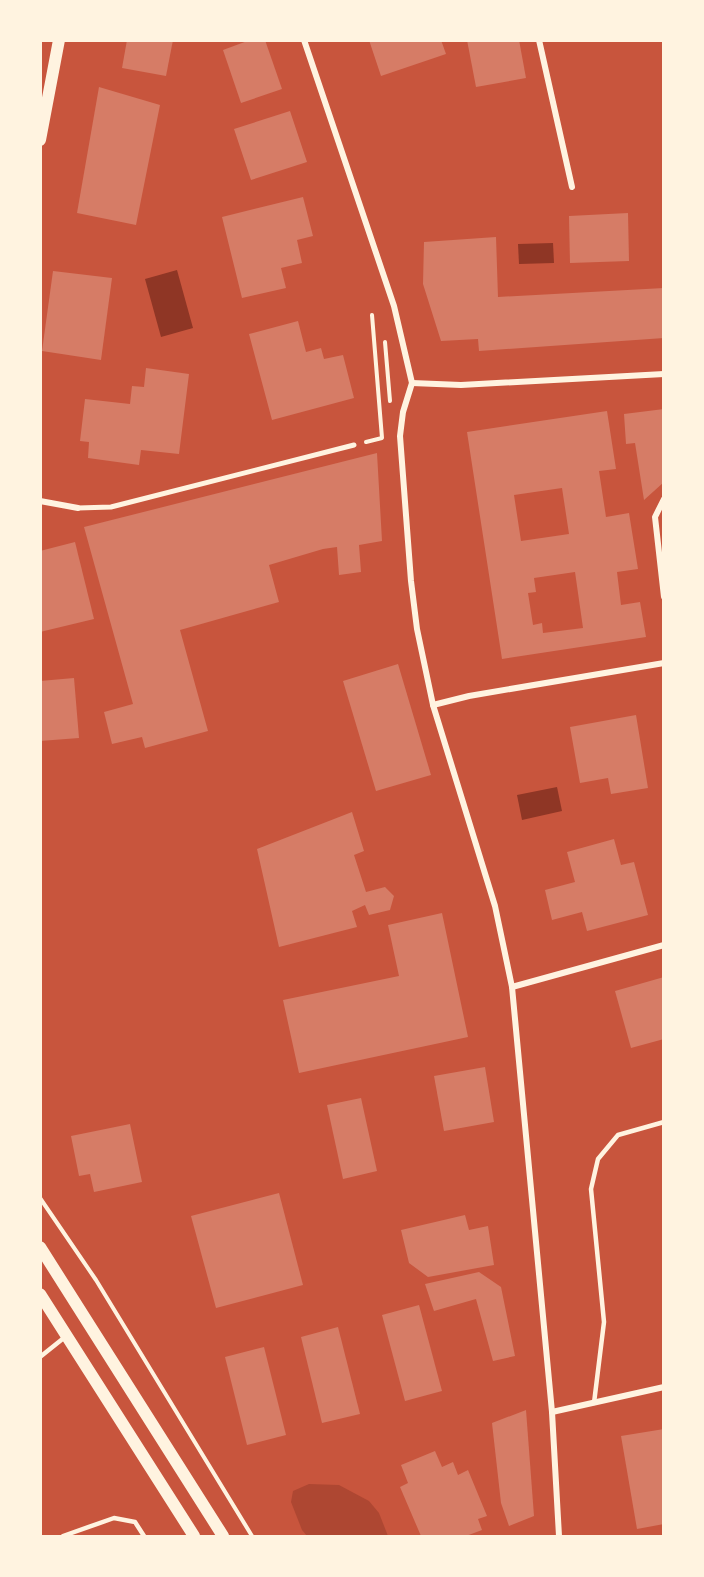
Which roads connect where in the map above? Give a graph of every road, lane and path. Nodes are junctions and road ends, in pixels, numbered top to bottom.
1 (59, 40) edge
2 (304, 40) edge
3 (539, 40) edge
4 (40, 140) edge
5 (572, 187) dead end
6 (372, 315) dead end
7 (663, 374) edge
8 (412, 383) junction
9 (382, 438) dead end
10 (354, 445) dead end
11 (663, 499) edge
12 (40, 501) edge
13 (78, 507) joint
14 (662, 556) edge
15 (663, 597) edge
16 (663, 663) edge
17 (433, 705) junction
18 (663, 945) edge
19 (512, 987) junction
20 (663, 1122) edge
21 (40, 1198) edge
22 (40, 1247) edge
23 (40, 1294) edge
24 (67, 1335) junction
25 (40, 1357) edge
26 (663, 1387) edge
27 (594, 1403) junction
28 (552, 1412) junction
29 (63, 1536) edge
30 (144, 1536) edge
31 (194, 1536) edge
32 (223, 1536) edge
33 (252, 1536) edge
34 (559, 1536) edge

1 - 4 main road
2 - 8 street
3 - 5 street
6 - 9 path
7 - 8 street
8 - 17 street
10 - 13 street
11 - 14 street
12 - 13 street
14 - 15 street
16 - 17 street
17 - 19 street
18 - 19 street
19 - 28 street
20 - 27 lane
21 - 33 path
22 - 32 main road
23 - 24 main road
24 - 25 lane
24 - 31 main road
26 - 27 street
27 - 28 street
28 - 34 street
29 - 30 lane

